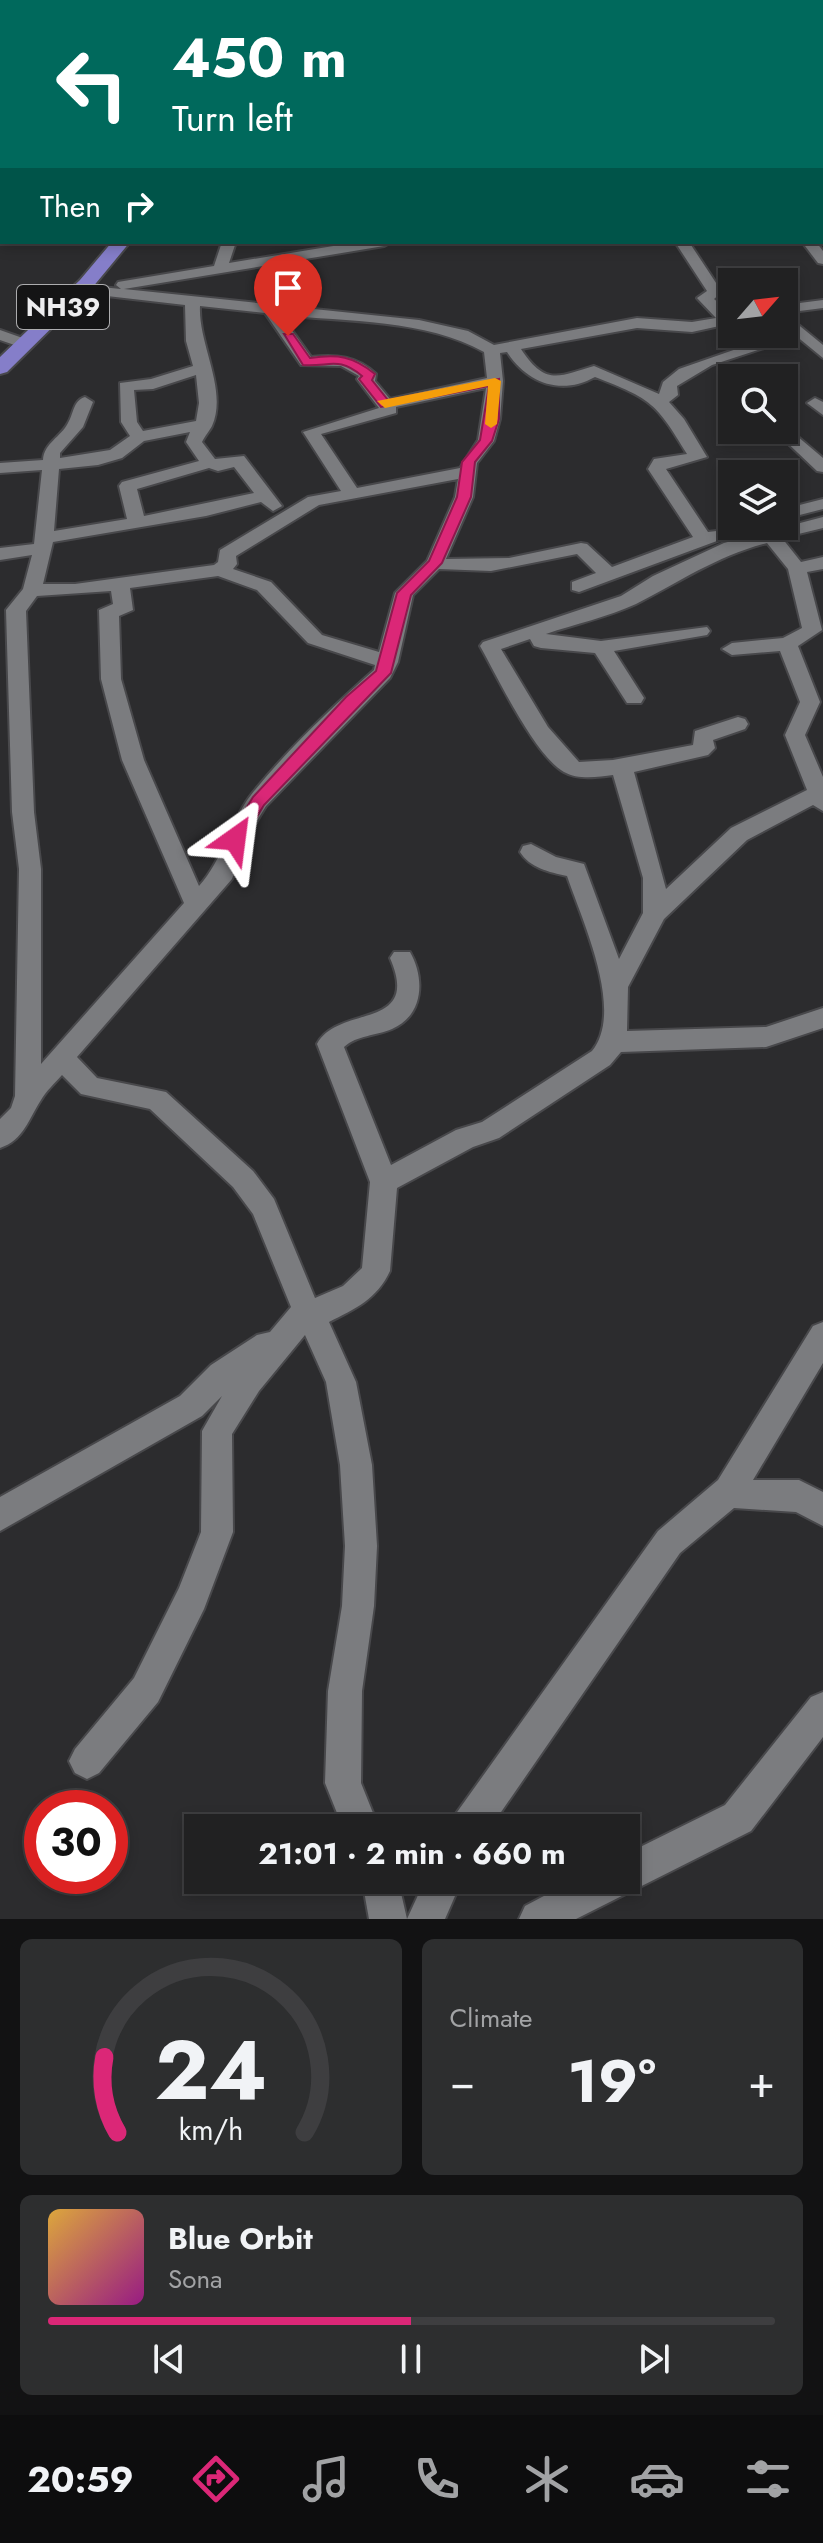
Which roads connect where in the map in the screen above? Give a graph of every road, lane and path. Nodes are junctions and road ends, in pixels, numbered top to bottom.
1 (119, 244) edge
2 (228, 244) edge
3 (372, 244) edge
4 (683, 244) edge
5 (811, 244) edge
6 (823, 260) edge
7 (220, 270) junction
8 (83, 286) junction
9 (193, 303) junction
10 (823, 304) edge
11 (798, 307) edge
12 (270, 310) junction
13 (718, 310) edge
14 (718, 323) edge
15 (798, 331) edge
16 (0, 335) edge
17 (26, 344) junction
18 (756, 348) edge
19 (513, 349) junction
20 (492, 350) junction
21 (823, 353) edge
22 (0, 368) edge
23 (202, 368) junction
24 (495, 381) junction
25 (658, 401) junction
26 (85, 402) dead end
27 (385, 405) junction
28 (205, 424) junction
29 (139, 437) junction
30 (798, 443) edge
31 (209, 463) junction
32 (51, 465) junction
33 (823, 467) edge
34 (0, 468) edge
35 (467, 472) junction
36 (351, 492) junction
37 (265, 496) junction
38 (823, 504) edge
39 (798, 510) edge
40 (283, 519) junction
41 (823, 522) edge
42 (137, 523) junction
43 (798, 528) edge
44 (718, 535) edge
45 (704, 540) junction
46 (751, 540) edge
47 (774, 540) edge
48 (43, 543) junction
49 (0, 554) edge
50 (435, 563) junction
51 (823, 563) edge
52 (223, 567) junction
53 (797, 568) junction
54 (609, 575) junction
55 (120, 585) junction
56 (579, 586) dead end
57 (32, 590) junction
58 (534, 630) junction
59 (700, 631) dead end
60 (787, 644) junction
61 (601, 647) junction
62 (732, 649) dead end
63 (388, 662) junction
64 (9, 685) edge
65 (634, 698) dead end
66 (816, 701) edge
67 (738, 724) dead end
68 (621, 765) junction
69 (820, 798) edge
70 (531, 852) dead end
71 (196, 905) junction
72 (655, 913) junction
73 (402, 958) dead end
74 (616, 987) junction
75 (823, 1018) edge
76 (614, 1042) junction
77 (61, 1057) junction
78 (28, 1096) junction
79 (0, 1137) edge
80 (384, 1182) junction
81 (309, 1317) junction
82 (823, 1336) edge
83 (729, 1491) junction
84 (823, 1510) edge
85 (0, 1515) edge
86 (823, 1709) edge
87 (87, 1761) dead end
88 (355, 1814) edge
89 (478, 1814) edge
90 (640, 1866) edge
91 (383, 1894) edge
92 (438, 1894) edge
93 (585, 1894) edge
94 (388, 1919) edge
95 (426, 1919) edge
96 (538, 1919) edge

1 - 8 main road, NH39
2 - 7 street
3 - 7 street
4 - 13 street
5 - 6 street
7 - 8 street
8 - 9 street
8 - 17 main road, NH39
9 - 12 street
9 - 23 street
10 - 11 street
12 - 20 street
12 - 27 street
14 - 19 street
15 - 21 street
16 - 17 street
17 - 22 main road, NH39
18 - 25 street
19 - 20 street
19 - 25 street
20 - 24 street
23 - 28 street
23 - 29 street
24 - 27 street
24 - 35 street
25 - 45 street
26 - 32 street
27 - 36 street
28 - 29 street
28 - 31 street
29 - 32 street
30 - 33 street
31 - 37 street
31 - 42 street
32 - 34 street
32 - 48 street
35 - 36 street
35 - 50 street
36 - 40 street
37 - 40 street
37 - 42 street
38 - 39 street
40 - 52 street
41 - 43 street
42 - 48 street
44 - 45 street
45 - 54 street
46 - 58 street
47 - 53 street
48 - 49 street
48 - 57 street
50 - 54 street
50 - 63 street
51 - 53 street
52 - 55 street
52 - 63 street
53 - 60 street
54 - 56 street
55 - 57 street
55 - 71 street
57 - 64 street
58 - 61 street
58 - 68 street
59 - 61 street
60 - 62 street
60 - 66 street
61 - 65 street
63 - 71 street
64 - 78 street
66 - 69 street
67 - 68 street
68 - 72 street
69 - 72 street
70 - 74 street
71 - 77 street
72 - 74 street
73 - 80 street
74 - 76 street
75 - 76 street
76 - 80 street
77 - 78 street
77 - 81 street
78 - 79 street
80 - 81 street
81 - 85 street
82 - 83 street
83 - 84 street
83 - 89 street
86 - 90 street
87 - 88 street
91 - 94 street
92 - 95 street
93 - 96 street

